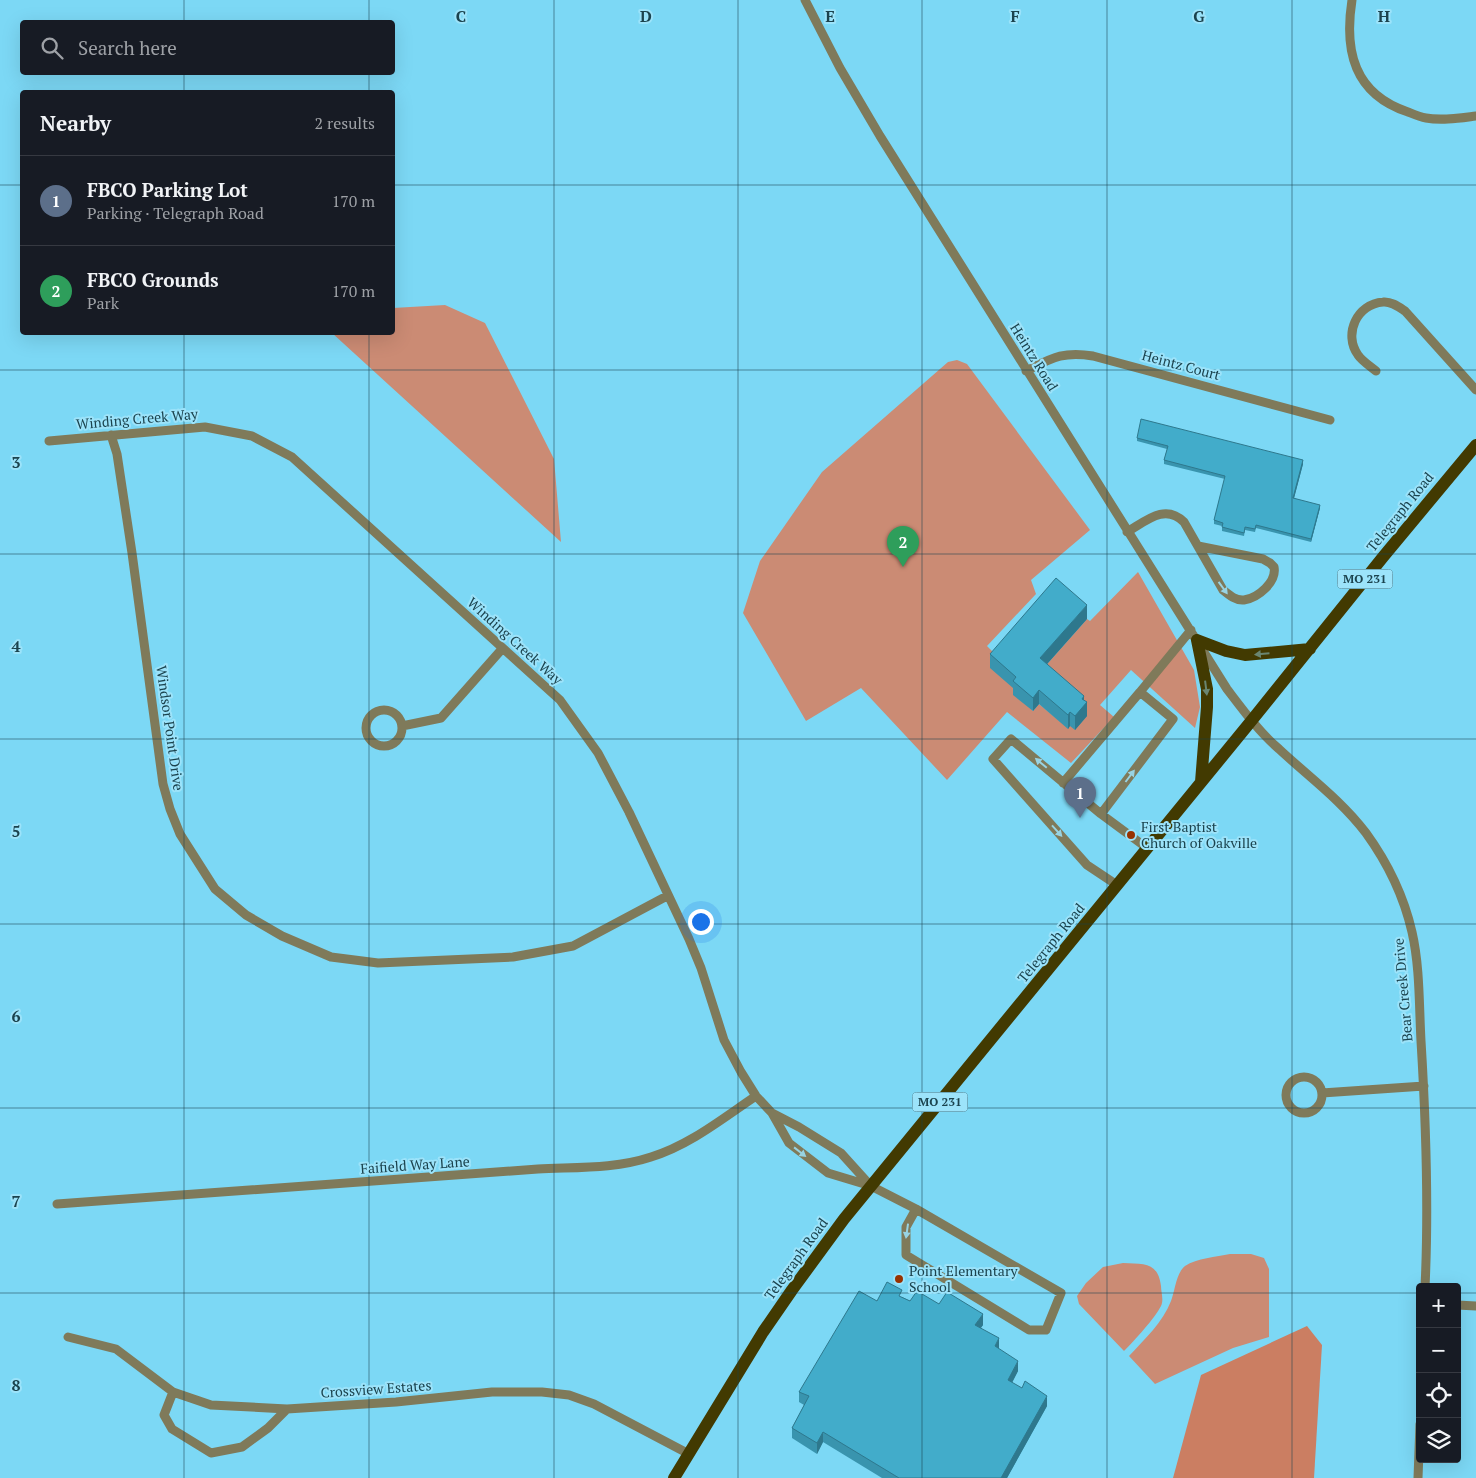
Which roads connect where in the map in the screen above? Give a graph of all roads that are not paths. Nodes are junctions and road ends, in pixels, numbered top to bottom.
1 (805, 0) edge
2 (1352, 0) edge
3 (1476, 116) edge
4 (1026, 371) junction
5 (1376, 371) dead end
6 (1476, 390) edge
7 (1330, 420) dead end
8 (111, 435) junction
9 (49, 441) dead end
10 (1476, 445) edge
11 (1127, 532) junction
12 (1198, 546) junction
13 (1194, 635) junction
14 (502, 648) junction
15 (1310, 649) junction
16 (1140, 692) junction
17 (1252, 720) junction
18 (402, 726) junction
19 (1201, 782) junction
20 (1063, 783) junction
21 (1100, 814) junction
22 (1147, 848) junction
23 (1117, 885) junction
24 (667, 896) junction
25 (1424, 1086) junction
26 (1322, 1093) junction
27 (756, 1096) junction
28 (772, 1113) junction
29 (871, 1186) junction
30 (57, 1204) dead end
31 (916, 1209) junction
32 (1425, 1283) edge
33 (1461, 1305) edge
34 (1476, 1306) edge
35 (68, 1337) dead end
36 (173, 1392) junction
37 (287, 1409) junction
38 (689, 1454) junction
39 (1419, 1463) edge
40 (674, 1478) edge
41 (1418, 1478) edge

1 - 4 street, Heintz Road
2 - 3 street
4 - 7 street, Heintz Court
4 - 11 street, Heintz Road
5 - 6 street
8 - 9 street, Winding Creek Way
8 - 14 street, Winding Creek Way
8 - 24 street, Windsor Point Drive
10 - 15 main road, Telegraph Road / MO 231
11 - 12 street
11 - 13 street, Heintz Road
12 -> 12 street
15 -> 13 main road
13 - 16 street
13 - 17 street, Heintz Road
13 -> 19 main road
14 - 18 street
14 - 24 street, Winding Creek Way
15 - 17 main road, Telegraph Road / MO 231
16 - 20 street
21 -> 16 street
17 - 19 main road, Telegraph Road / MO 231
17 - 25 street, Bear Creek Drive
18 - 18 street
19 - 22 main road, Telegraph Road / MO 231
20 - 21 street
20 -> 23 street
21 - 22 street
22 - 23 main road, Telegraph Road / MO 231
23 - 29 main road, Telegraph Road / MO 231
24 - 27 street, Winding Creek Way
25 - 26 street
25 - 32 street, Bear Creek Drive
26 - 26 street
27 - 28 street, Winding Creek Way
27 - 30 street, Faifield Way Lane
28 - 29 street, Winding Creek Way
28 -> 29 street, Winding Creek Way
29 - 31 street
29 - 38 main road, Telegraph Road / MO 231
31 -> 31 street
33 - 34 street
35 - 36 street, Crossview Estates
36 - 37 street, Crossview Estates
36 - 37 street
37 - 38 street, Crossview Estates
38 - 40 main road, Telegraph Road / MO 231
39 - 41 street

